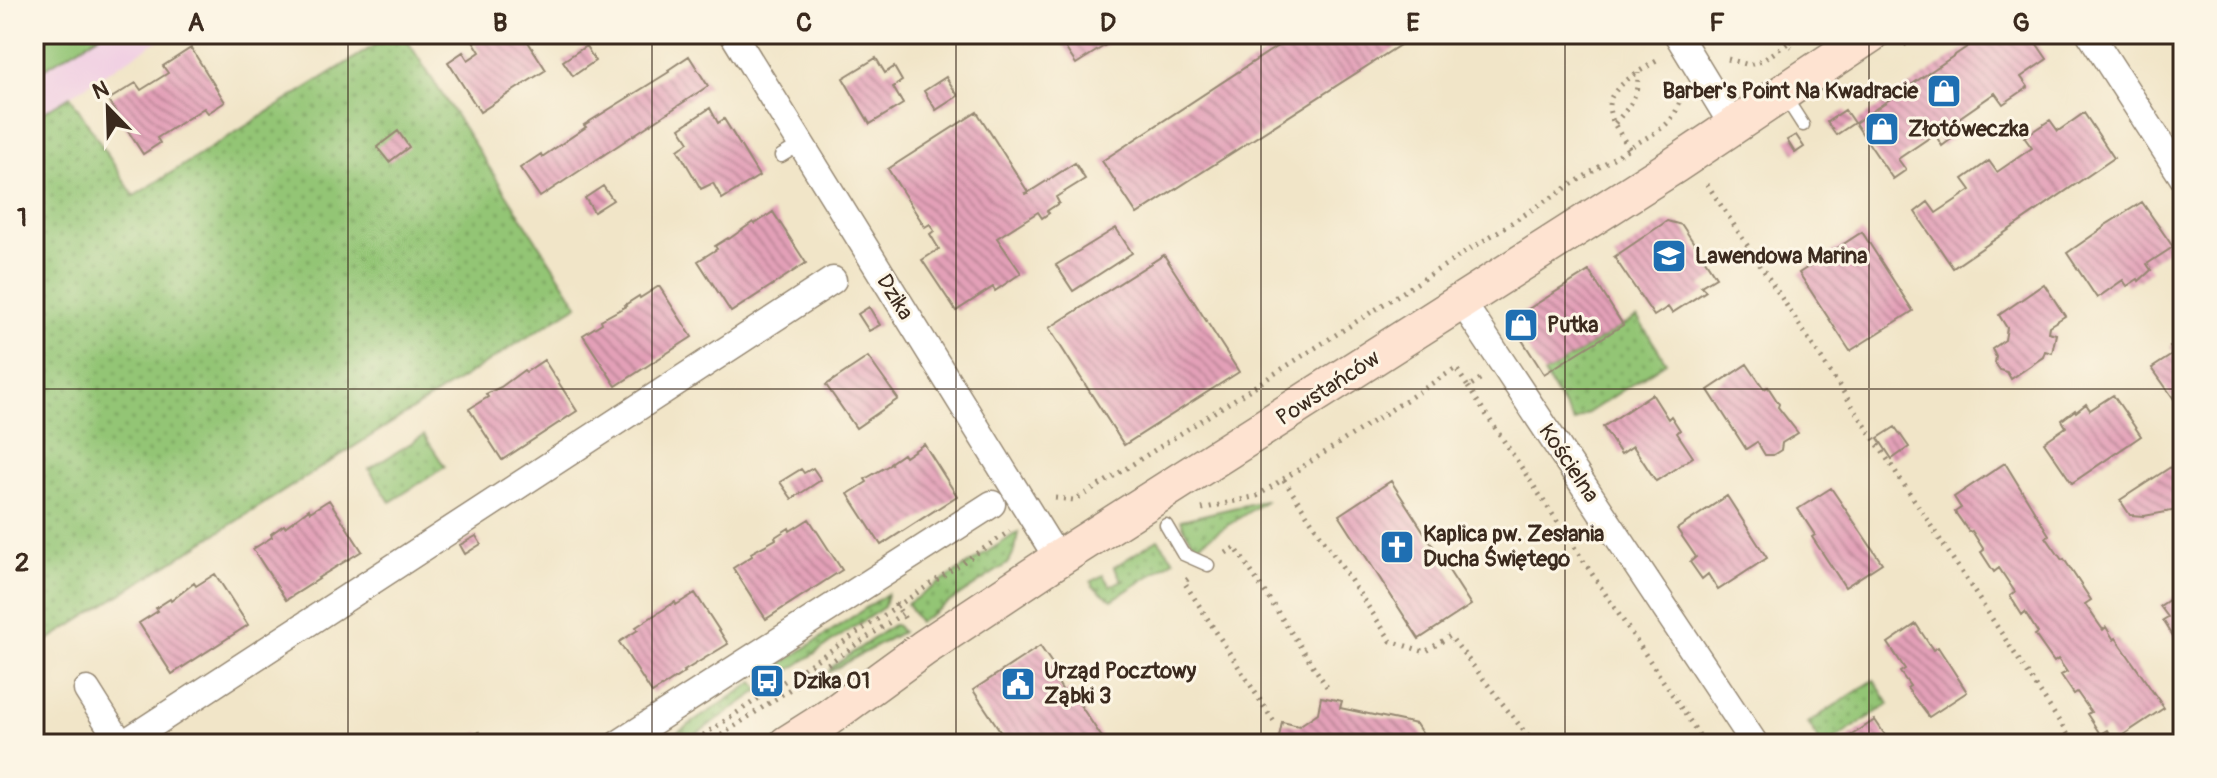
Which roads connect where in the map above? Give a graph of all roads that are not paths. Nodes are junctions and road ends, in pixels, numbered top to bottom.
1 (733, 34) edge
2 (1871, 34) edge
3 (2090, 34) edge
4 (1673, 44) edge
5 (1783, 95) junction
6 (1803, 125) dead end
7 (1733, 126) junction
8 (2183, 178) edge
9 (833, 280) dead end
10 (1462, 302) junction
11 (992, 504) dead end
12 (1166, 525) road end
13 (1058, 559) junction
14 (1208, 565) dead end
15 (87, 690) dead end
16 (122, 744) edge
17 (618, 744) edge
18 (787, 744) edge
19 (1755, 744) edge

1 - 13 street, Dzika
2 - 5 street, Powstańców
3 - 8 street
4 - 7 street
5 - 6 lane
5 - 7 street, Powstańców
7 - 10 street, Powstańców
9 - 16 street
10 - 13 street, Powstańców
10 - 19 street, Kościelna
11 - 17 street
12 - 14 lane
13 - 18 street, Powstańców
15 - 16 street

